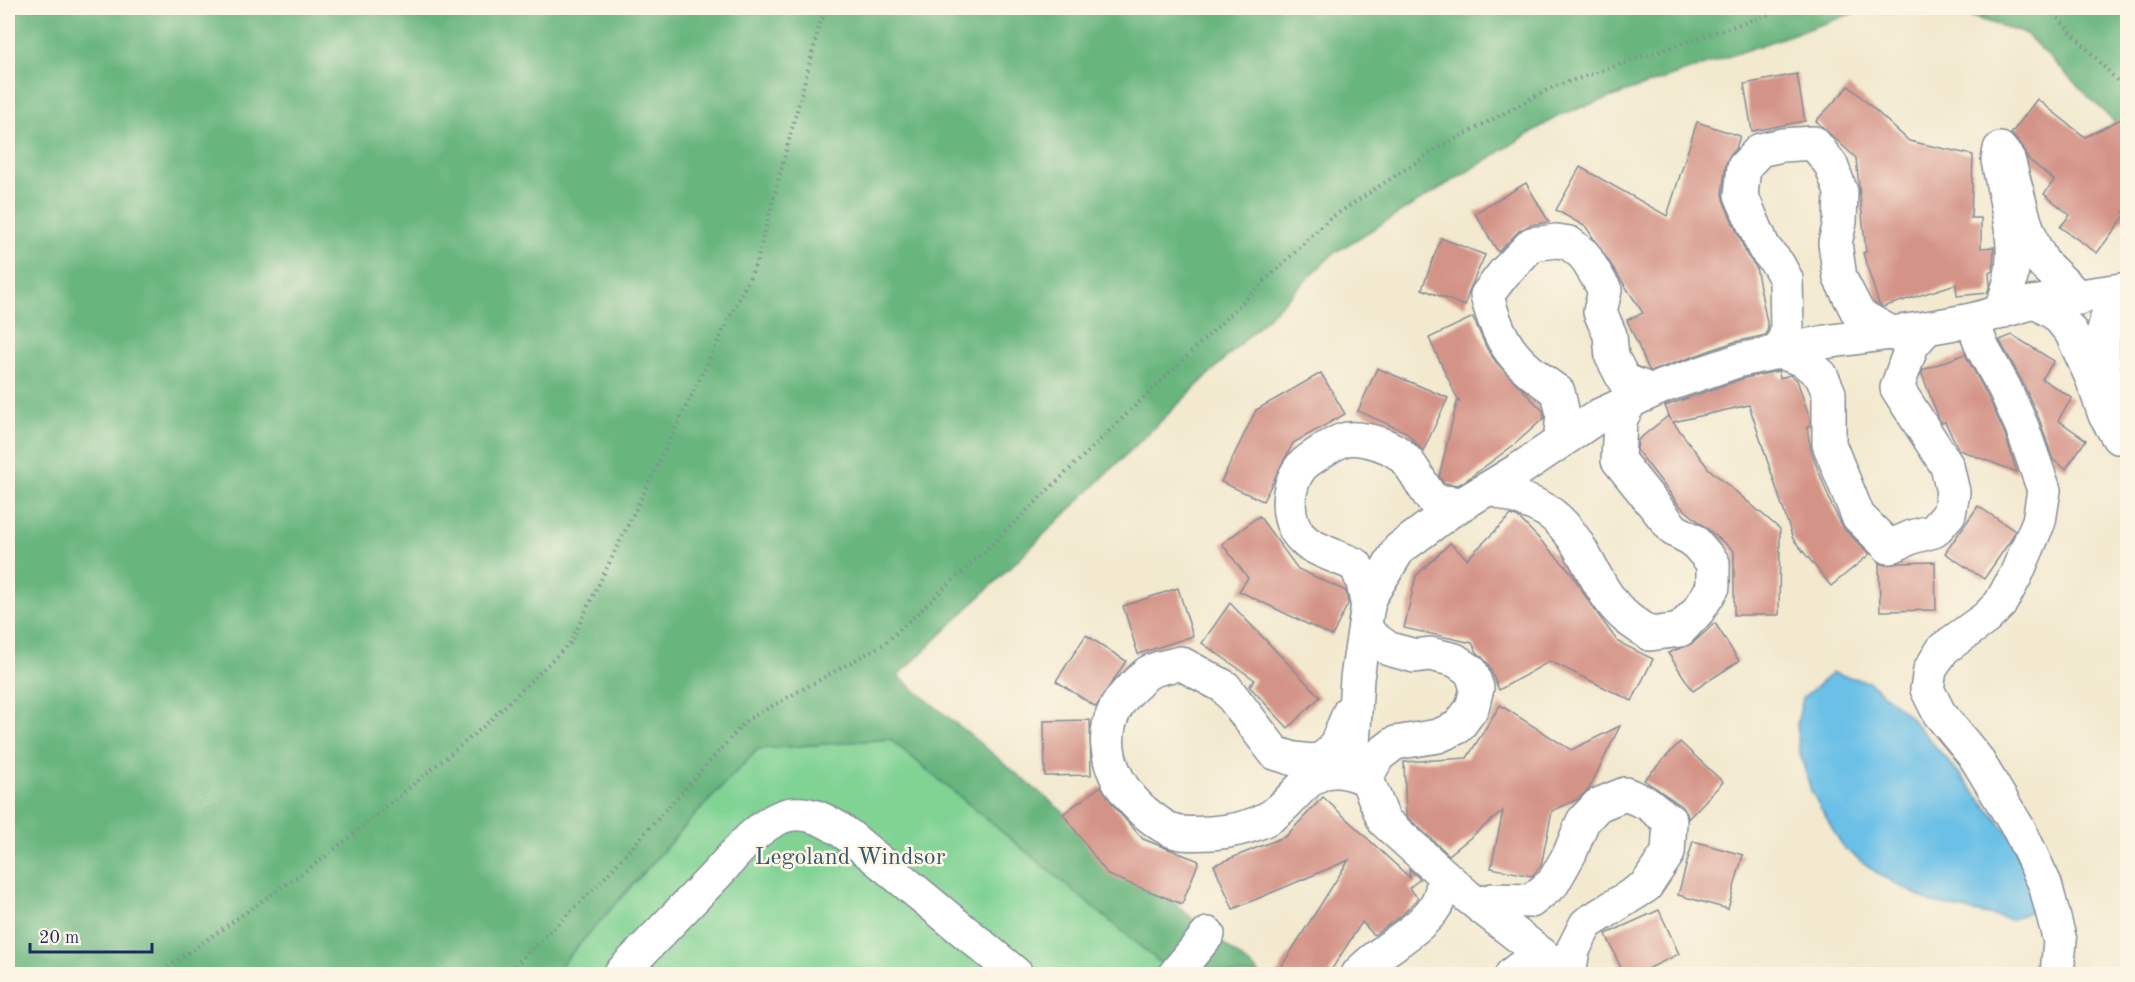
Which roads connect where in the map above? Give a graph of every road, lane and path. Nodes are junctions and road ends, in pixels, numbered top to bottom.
1 (829, 8) edge
2 (1788, 8) edge
3 (2044, 8) edge
4 (2127, 92) edge
5 (2123, 211) dead end
6 (2127, 219) edge
7 (2126, 290) edge
8 (2079, 298) junction
9 (2038, 303) junction
10 (1986, 317) junction
11 (1927, 328) junction
12 (1893, 334) junction
13 (1780, 352) junction
14 (1642, 396) junction
15 (1560, 442) junction
16 (1489, 488) junction
17 (1461, 504) junction
18 (1366, 617) junction
19 (1356, 698) junction
20 (1366, 778) junction
21 (1444, 876) junction
22 (1478, 904) junction
23 (1208, 934) dead end
24 (1563, 971) edge
25 (158, 975) edge
26 (506, 975) edge
27 (620, 975) edge
28 (1016, 975) edge
29 (1175, 975) edge
30 (1358, 975) edge
31 (1512, 975) edge
32 (2057, 975) edge

1 - 25 path
2 - 26 path
3 - 4 path
5 - 6 path
7 - 8 lane
7 - 9 lane
8 - 9 lane
8 - 10 lane
9 - 10 lane
10 - 11 lane
10 - 32 lane
11 - 12 lane
11 - 13 lane
12 - 13 lane
12 - 13 lane
13 - 14 lane
14 - 15 lane
14 - 15 lane
14 - 16 lane
15 - 16 lane
16 - 17 lane
17 - 18 lane
17 - 18 lane
18 - 19 lane
18 - 20 lane
19 - 20 lane
19 - 20 lane
20 - 21 lane
21 - 22 lane
21 - 30 lane
22 - 24 lane
22 - 24 lane
23 - 29 lane
24 - 31 lane
27 - 28 lane

